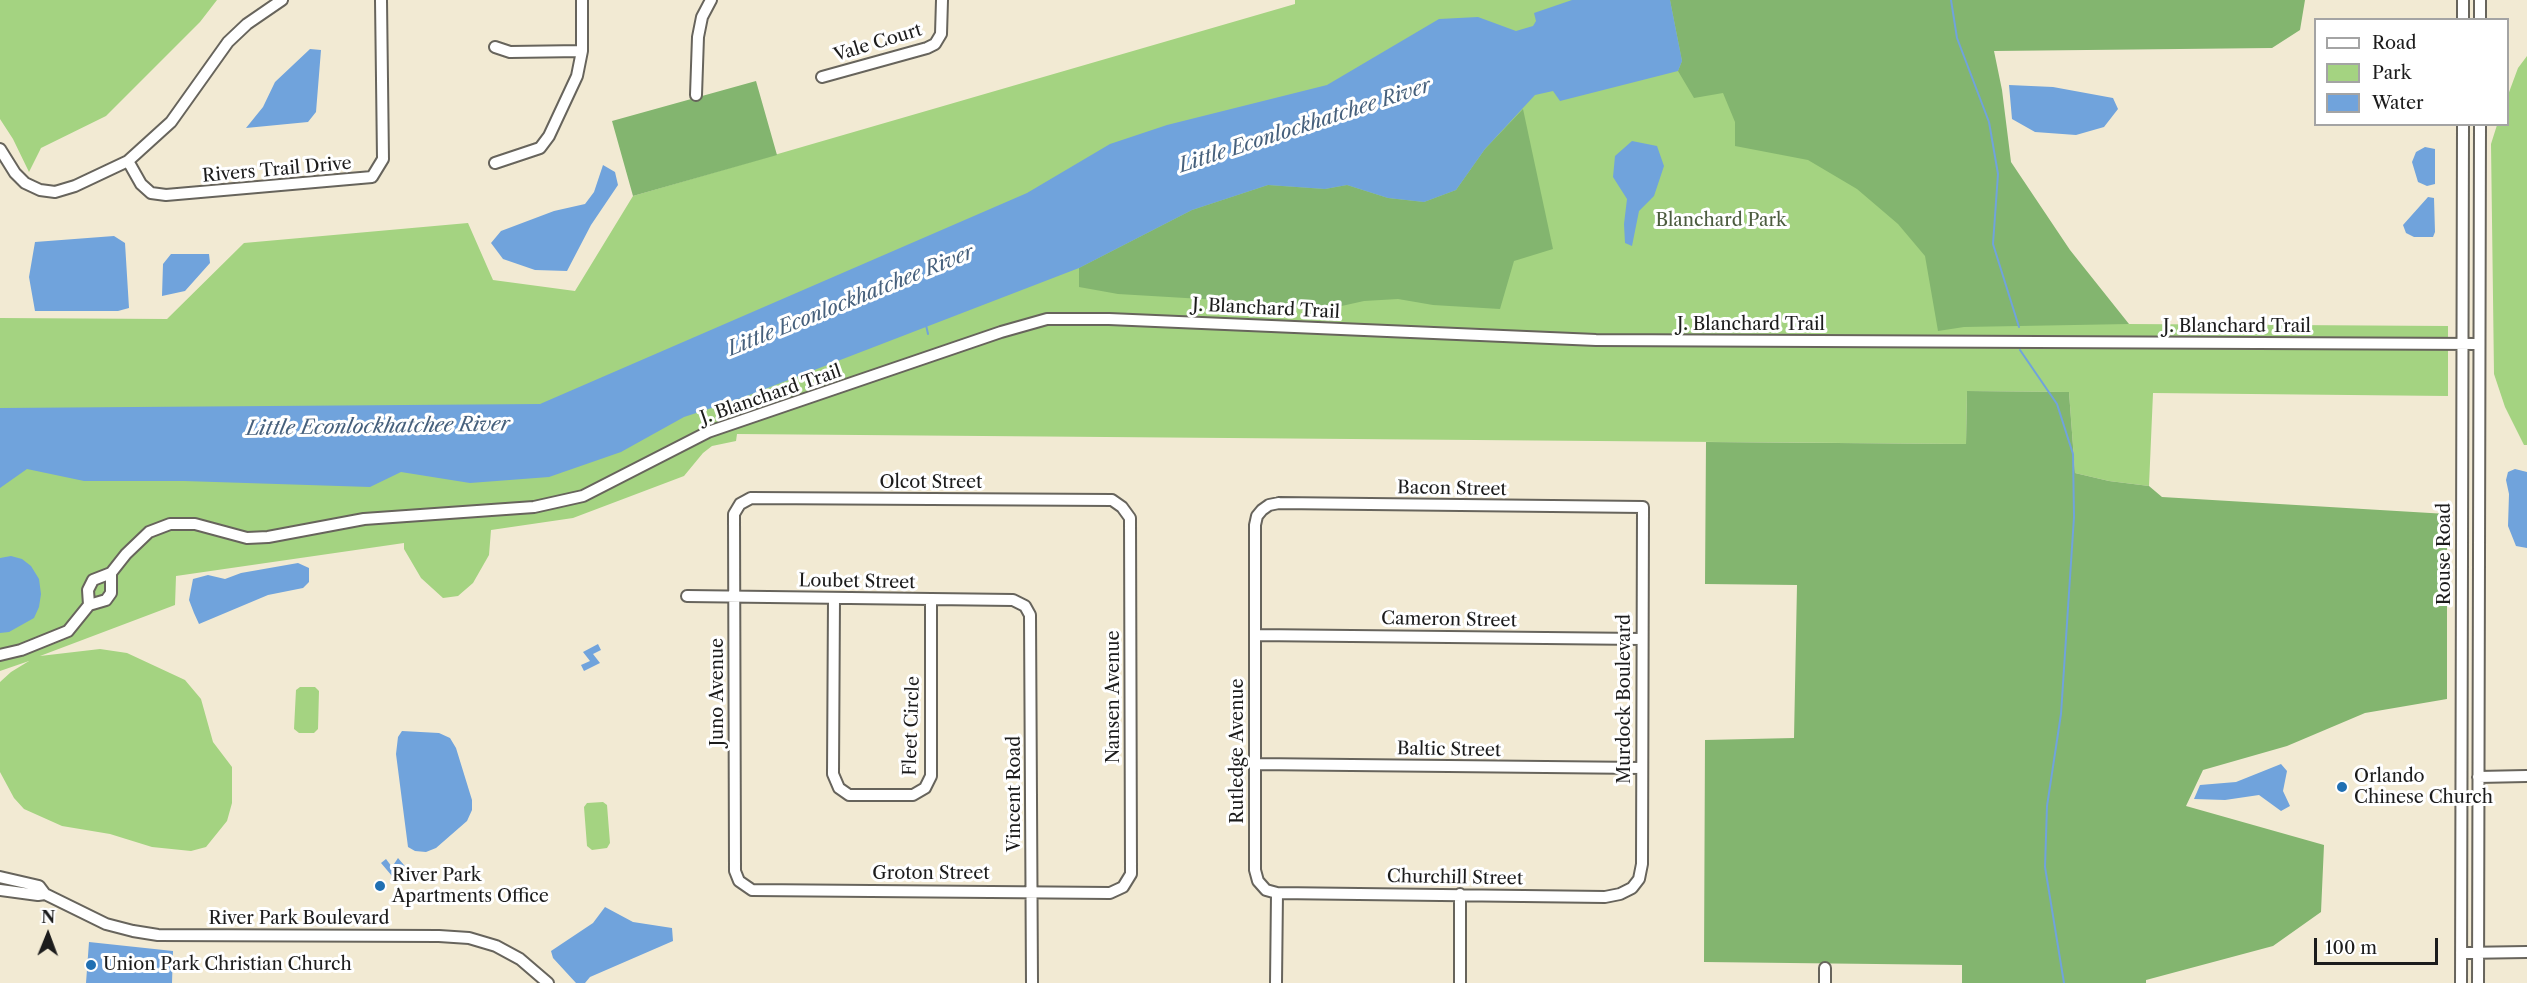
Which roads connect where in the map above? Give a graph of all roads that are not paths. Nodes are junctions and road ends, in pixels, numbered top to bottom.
1 (282, 0) edge
2 (381, 0) edge
3 (582, 0) edge
4 (711, 0) edge
5 (942, 0) edge
6 (2463, 0) edge
7 (2480, 0) edge
8 (2463, 18) edge
9 (2480, 18) edge
10 (495, 47) dead end
11 (582, 51) junction
12 (822, 77) dead end
13 (696, 95) dead end
14 (2463, 126) edge
15 (2480, 126) edge
16 (0, 149) edge
17 (128, 161) junction
18 (495, 163) dead end
19 (2463, 344) junction
20 (2480, 344) junction
21 (740, 504) joint
22 (1122, 507) joint
23 (1643, 507) joint
24 (1262, 510) joint
25 (111, 573) junction
26 (687, 596) dead end
27 (734, 597) junction
28 (834, 598) junction
29 (931, 599) junction
30 (89, 605) junction
31 (1024, 606) joint
32 (1255, 635) junction
33 (1642, 639) junction
34 (0, 655) edge
35 (1255, 764) junction
36 (1641, 768) junction
37 (2527, 776) edge
38 (2478, 777) junction
39 (0, 877) edge
40 (740, 881) joint
41 (1123, 887) joint
42 (1632, 888) joint
43 (0, 890) edge
44 (1032, 892) junction
45 (1277, 893) junction
46 (45, 894) junction
47 (1460, 894) junction
48 (2527, 952) edge
49 (2461, 953) junction
50 (2478, 953) junction
51 (1825, 968) dead end
52 (548, 983) edge
53 (1032, 983) edge
54 (1276, 983) edge
55 (1460, 983) edge
56 (1825, 983) edge
57 (2461, 983) edge
58 (2478, 983) edge

1 - 17 street
2 - 17 street, Rivers Trail Drive
3 - 11 street
4 - 13 street
5 - 12 street, Vale Court
6 - 8 street
7 - 9 street
10 - 11 street
11 - 18 street
14 - 19 street, Rouse Road
15 - 20 street, Rouse Road
16 - 17 street
19 - 20 street, J. Blanchard Trail
19 - 25 street, J. Blanchard Trail
19 - 49 street, Rouse Road
20 - 38 street, Rouse Road
21 - 22 street, Olcot Street
21 - 27 street, Juno Avenue
22 - 41 street, Nansen Avenue
23 - 24 street, Bacon Street
23 - 33 street, Murdock Boulevard
24 - 32 street, Rutledge Avenue
25 - 30 street, J. Blanchard Trail
25 - 30 street, J. Blanchard Trail
26 - 27 street, Loubet Street
27 - 28 street, Loubet Street
27 - 40 street, Juno Avenue
28 - 29 street, Loubet Street
28 - 29 street, Fleet Circle
29 - 31 street, Loubet Street
30 - 34 street, J. Blanchard Trail
31 - 44 street, Vincent Road
32 - 33 street, Cameron Street
32 - 35 street, Rutledge Avenue
33 - 36 street, Murdock Boulevard
35 - 36 street, Baltic Street
35 - 45 street, Rutledge Avenue
36 - 42 street, Murdock Boulevard
37 - 38 street
38 - 50 street, Rouse Road
39 - 46 street, River Park Boulevard
40 - 44 street, Groton Street
41 - 44 street, Groton Street
42 - 47 street, Churchill Street
43 - 46 street, River Park Boulevard
44 - 53 street, Vincent Road
45 - 47 street, Churchill Street
45 - 54 street
46 - 52 street, River Park Boulevard
47 - 55 street
48 - 50 street
49 - 50 street
49 - 57 street, Rouse Road
50 - 58 street, Rouse Road
51 - 56 street

